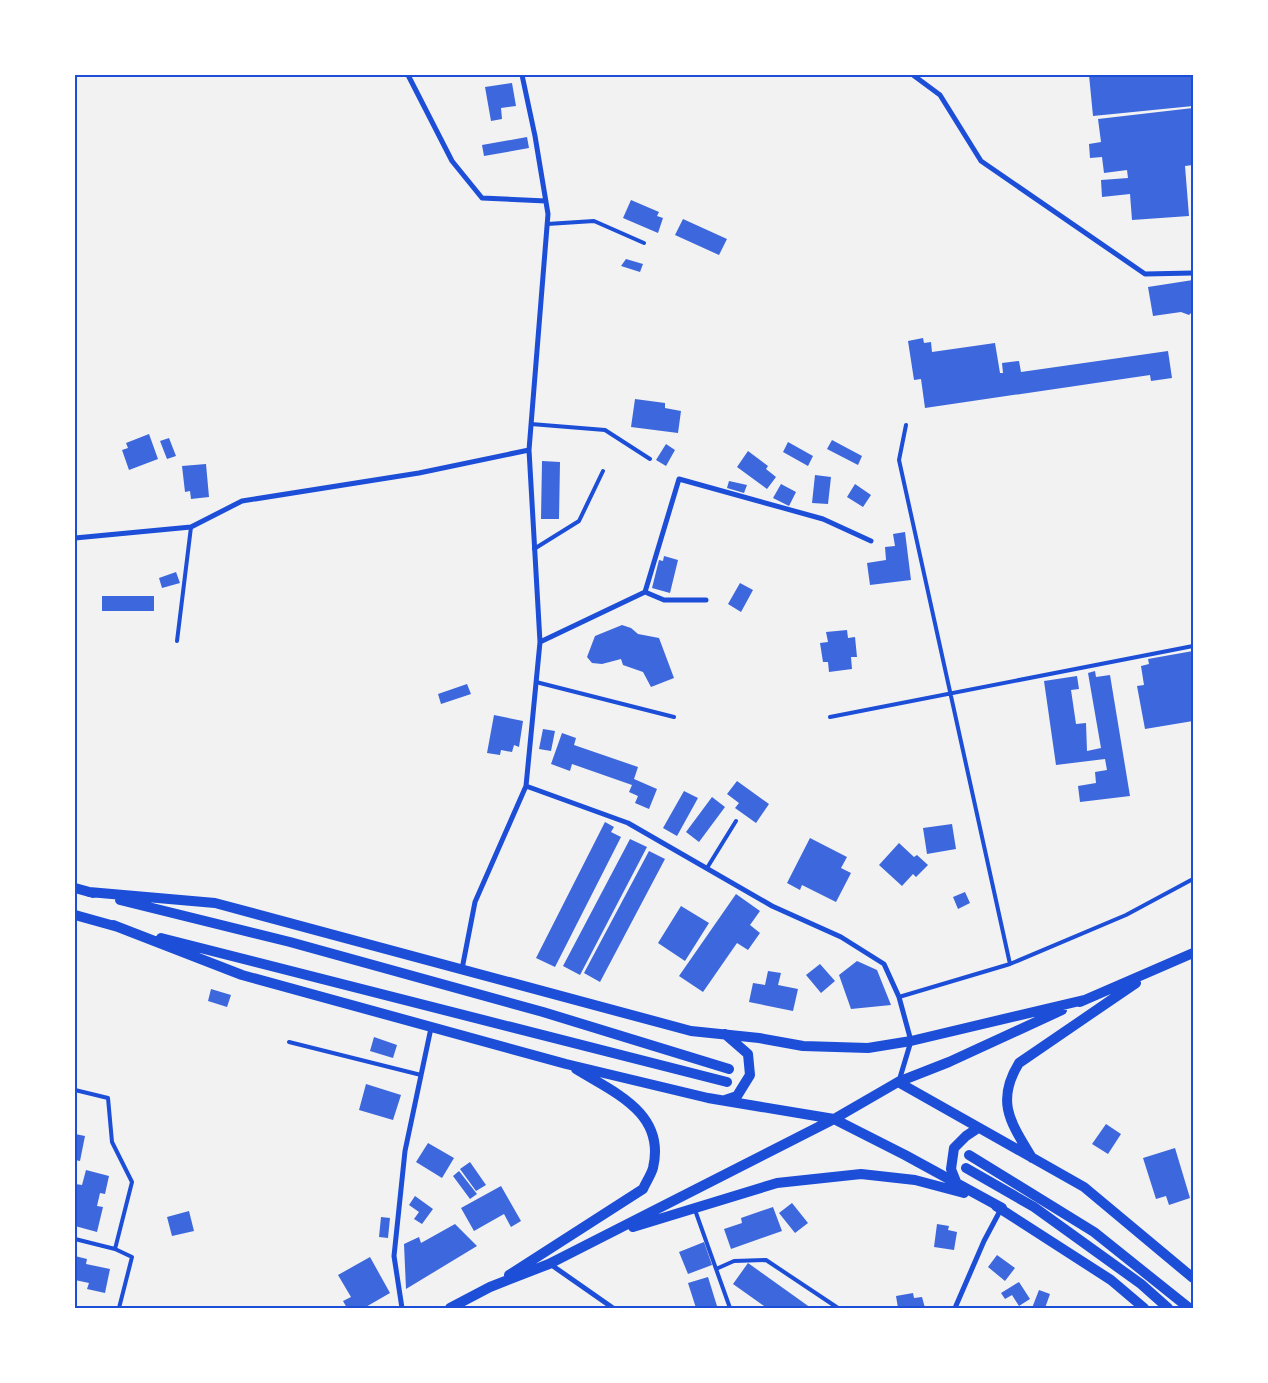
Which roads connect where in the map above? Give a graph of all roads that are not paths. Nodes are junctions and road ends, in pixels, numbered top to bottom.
1 (408, 75) edge
2 (522, 75) edge
3 (913, 75) edge
4 (546, 202) junction
5 (547, 224) junction
6 (644, 243) dead end
7 (1193, 273) edge
8 (531, 424) junction
9 (906, 425) dead end
10 (528, 450) junction
11 (650, 460) dead end
12 (603, 471) dead end
13 (191, 527) junction
14 (75, 538) edge
15 (872, 541) dead end
16 (534, 549) junction
17 (645, 592) junction
18 (706, 600) dead end
19 (177, 641) dead end
20 (540, 642) junction
21 (1193, 646) edge
22 (536, 682) junction
23 (951, 692) junction
24 (830, 716) dead end
25 (674, 717) dead end
26 (526, 786) junction
27 (736, 821) dead end
28 (707, 868) junction
29 (1193, 879) edge
30 (75, 888) edge
31 (89, 892) junction
32 (75, 915) edge
33 (113, 925) junction
34 (1193, 953) edge
35 (1010, 964) junction
36 (462, 969) junction
37 (1154, 971) junction
38 (899, 997) junction
39 (1084, 1000) junction
40 (435, 1027) junction
41 (724, 1034) junction
42 (911, 1041) junction
43 (289, 1042) dead end
44 (566, 1064) junction
45 (729, 1069) dead end
46 (421, 1075) junction
47 (727, 1082) dead end
48 (898, 1082) junction
49 (75, 1090) edge
50 (724, 1101) junction
51 (834, 1119) junction
52 (978, 1128) junction
53 (969, 1155) dead end
54 (1033, 1159) junction
55 (966, 1168) dead end
56 (957, 1184) junction
57 (694, 1208) junction
58 (1002, 1208) junction
59 (606, 1236) junction
60 (75, 1239) edge
61 (115, 1248) junction
62 (550, 1264) junction
63 (716, 1269) junction
64 (1193, 1278) edge
65 (490, 1287) junction
66 (119, 1308) edge
67 (402, 1308) edge
68 (450, 1308) edge
69 (613, 1308) edge
70 (730, 1308) edge
71 (838, 1308) edge
72 (955, 1308) edge
73 (1144, 1308) edge
74 (1168, 1308) edge
75 (1189, 1308) edge

1 - 4 street
2 - 4 street
3 - 7 street
4 - 5 street
5 - 6 lane
5 - 8 street
8 - 10 street
8 - 11 lane
9 - 23 lane
10 - 13 street
10 - 16 street
12 - 16 lane
13 - 14 street
13 - 19 lane
15 - 17 street
16 - 20 street
17 - 18 street
17 - 20 street
20 - 22 street
21 - 23 lane
22 - 25 lane
22 - 26 street
23 - 24 lane
23 - 35 lane
26 - 28 street
26 - 36 street
27 - 28 lane
28 - 38 street
29 - 35 lane
30 - 31 main road
31 - 36 main road
31 - 45 main road
32 - 33 main road
33 - 40 main road
33 - 47 main road
34 - 37 main road
35 - 38 lane
36 - 41 main road
37 - 39 main road
37 - 54 main road
38 - 42 street
39 - 42 main road
39 - 48 main road
40 - 44 main road
40 - 46 street
41 - 42 main road
41 - 50 main road
42 - 48 street
43 - 46 lane
44 - 50 main road
44 - 65 main road
46 - 67 street
48 - 51 main road
48 - 52 main road
49 - 61 lane
50 - 51 main road
51 - 56 main road
51 - 59 main road
52 - 54 main road
52 - 56 main road
53 - 75 main road
54 - 64 main road
55 - 74 main road
56 - 58 main road
57 - 58 main road
57 - 59 main road
57 - 63 lane
58 - 72 street
58 - 73 main road
59 - 62 main road
60 - 61 lane
61 - 66 lane
62 - 65 main road
62 - 69 street
63 - 70 lane
63 - 71 lane
65 - 68 main road

